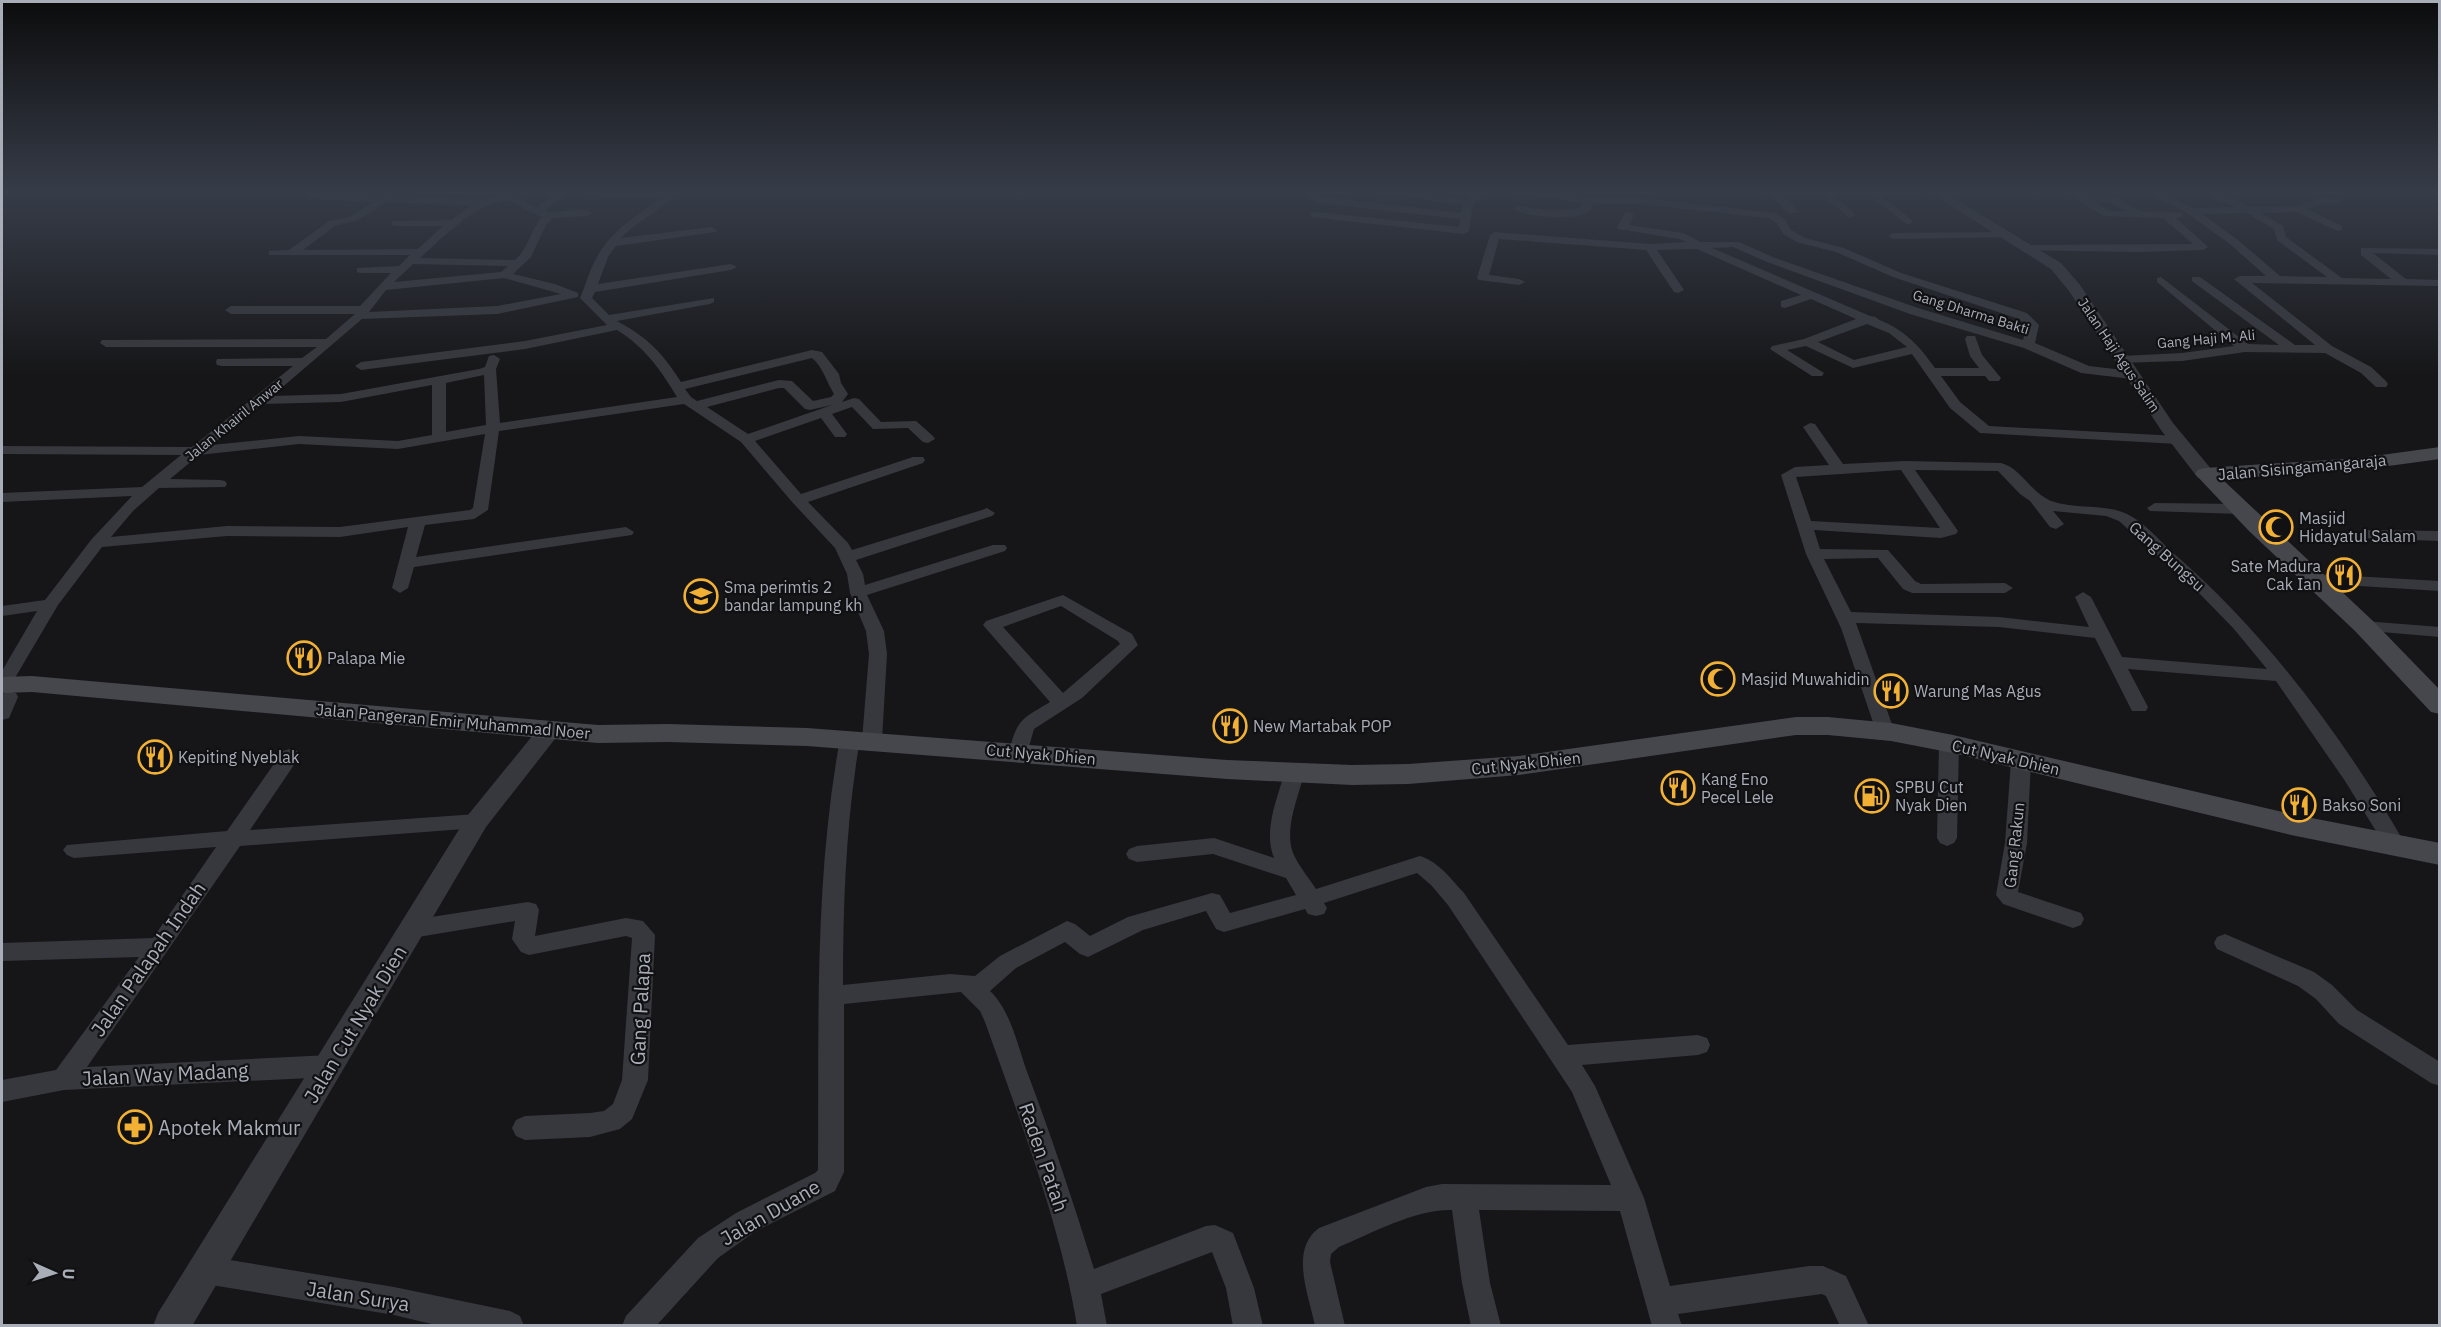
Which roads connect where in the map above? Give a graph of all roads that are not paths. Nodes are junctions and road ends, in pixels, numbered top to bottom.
1 (419, 252) joint
2 (528, 252) edge
3 (606, 252) edge
4 (1490, 252) edge
5 (1653, 252) edge
6 (1711, 252) edge
7 (1753, 252) edge
8 (1844, 252) edge
9 (2036, 252) edge
10 (2246, 252) edge
11 (2300, 252) edge
12 (2366, 252) edge
13 (2414, 252) edge
14 (2418, 252) junction
15 (2439, 252) edge
16 (273, 253) dead end
17 (291, 253) joint
18 (517, 264) junction
19 (2439, 265) edge
20 (405, 266) junction
21 (731, 267) dead end
22 (361, 270) dead end
23 (504, 275) junction
24 (2196, 279) dead end
25 (2277, 279) junction
26 (2161, 280) dead end
27 (2339, 281) junction
28 (1519, 282) dead end
29 (2403, 282) junction
30 (2439, 283) edge
31 (382, 287) junction
32 (1678, 290) dead end
33 (584, 294) junction
34 (1810, 296) junction
35 (710, 300) dead end
36 (1785, 304) dead end
37 (231, 310) dead end
38 (362, 313) junction
39 (1872, 319) junction
40 (613, 322) junction
41 (1971, 339) dead end
42 (1808, 342) junction
43 (106, 343) dead end
44 (330, 343) junction
45 (2028, 345) junction
46 (2245, 348) junction
47 (498, 349) junction
48 (1915, 349) junction
49 (2293, 349) junction
50 (2328, 349) junction
51 (2122, 360) junction
52 (222, 362) dead end
53 (306, 362) junction
54 (361, 366) dead end
55 (490, 369) junction
56 (1931, 372) junction
57 (1817, 373) dead end
58 (2132, 375) junction
59 (439, 379) junction
60 (2381, 384) dead end
61 (676, 387) junction
62 (259, 400) junction
63 (691, 403) junction
64 (823, 412) junction
65 (1810, 427) dead end
66 (493, 428) junction
67 (840, 434) dead end
68 (439, 438) junction
69 (928, 439) dead end
70 (746, 440) junction
71 (2178, 440) junction
72 (2, 450) edge
73 (196, 451) junction
74 (2439, 453) edge
75 (918, 460) dead end
76 (1905, 465) junction
77 (1838, 468) junction
78 (2205, 474) junction
79 (220, 484) dead end
80 (150, 487) junction
81 (2032, 496) junction
82 (2, 497) edge
83 (798, 501) junction
84 (2155, 508) dead end
85 (2240, 509) junction
86 (987, 513) dead end
87 (418, 521) junction
88 (2056, 524) dead end
89 (1803, 525) junction
90 (626, 532) dead end
91 (2364, 535) dead end
92 (2439, 536) edge
93 (97, 543) junction
94 (999, 548) dead end
95 (1814, 554) junction
96 (848, 557) junction
97 (407, 563) junction
98 (2317, 579) junction
99 (2439, 586) edge
100 (400, 588) dead end
101 (2005, 588) dead end
102 (1923, 589) junction
103 (858, 593) junction
104 (2083, 597) dead end
105 (50, 604) junction
106 (2, 611) edge
107 (1844, 616) junction
108 (1943, 621) junction
109 (2364, 626) junction
110 (2439, 632) edge
111 (2101, 633) junction
112 (2116, 662) junction
113 (2282, 676) junction
114 (2429, 685) edge
115 (3, 696) edge
116 (1061, 703) junction
117 (2439, 706) edge
118 (2139, 707) dead end
119 (1884, 730) junction
120 (598, 734) joint
121 (543, 737) junction
122 (861, 739) junction
123 (1949, 744) junction
124 (1019, 752) junction
125 (290, 756) dead end
126 (2021, 760) junction
127 (1294, 774) junction
128 (477, 821) junction
129 (1947, 838) dead end
130 (232, 839) junction
131 (2396, 847) junction
132 (74, 850) dead end
133 (1137, 854) dead end
134 (2439, 854) edge
135 (1293, 872) junction
136 (1313, 904) junction
137 (2073, 919) dead end
138 (412, 929) junction
139 (2225, 943) dead end
140 (159, 946) junction
141 (2, 952) edge
142 (977, 993) junction
143 (831, 996) junction
144 (1698, 1045) dead end
145 (1563, 1056) junction
146 (330, 1066) junction
147 (2439, 1075) edge
148 (64, 1079) junction
149 (2, 1091) edge
150 (525, 1128) dead end
151 (1464, 1197) junction
152 (1630, 1198) junction
153 (205, 1270) junction
154 (1085, 1286) junction
155 (1663, 1314) edge
156 (171, 1326) edge
157 (510, 1326) edge
158 (636, 1326) edge
159 (1092, 1326) edge
160 (1248, 1326) edge
161 (1330, 1326) edge
162 (1486, 1326) edge
163 (1855, 1326) edge

1 - 17 street
1 - 20 street, Jalan Khairil Anwar
2 - 18 street
3 - 33 street
4 - 28 street
5 - 32 street
6 - 34 street
7 - 45 street, Gang Dharma Bakti
8 - 45 street
9 - 51 street, Jalan Haji Agus Salim
10 - 25 street
11 - 27 street
12 - 29 street
13 - 14 street
14 - 15 street
14 - 19 street
16 - 17 street
18 - 20 street
18 - 23 street
20 - 22 street
20 - 31 street, Jalan Khairil Anwar
21 - 33 street
23 - 31 street
23 - 33 street
24 - 49 street
25 - 27 street
25 - 50 street
26 - 46 street
27 - 29 street
29 - 30 street
31 - 38 street, Jalan Khairil Anwar
33 - 38 street
33 - 40 street
34 - 36 street
34 - 39 street
35 - 40 street
37 - 38 street
38 - 44 street, Jalan Khairil Anwar
39 - 42 street
39 - 48 street
40 - 47 street
40 - 61 street
41 - 56 street
42 - 48 street
42 - 57 street
43 - 44 street
44 - 53 street, Jalan Khairil Anwar
45 - 58 street, Gang Dharma Bakti
46 - 49 street, Gang Haji M. Ali
46 - 51 street, Gang Haji M. Ali
47 - 54 street
47 - 55 street
48 - 56 street
49 - 50 street, Gang Haji M. Ali
50 - 60 street
51 - 58 street, Jalan Haji Agus Salim
52 - 53 street
53 - 62 street, Jalan Khairil Anwar
55 - 59 street
55 - 66 street
56 - 71 street
58 - 71 street, Jalan Haji Agus Salim
59 - 62 street
59 - 68 street
61 - 63 street
61 - 63 street
62 - 73 street, Jalan Khairil Anwar
63 - 66 street
63 - 70 street
64 - 67 street
64 - 69 street
64 - 70 street
65 - 77 street
66 - 68 street
66 - 87 street
68 - 73 street
70 - 83 street
71 - 78 street, Jalan Haji Agus Salim
72 - 73 street
73 - 80 street, Jalan Khairil Anwar
74 - 78 main road, Jalan Sisingamangaraja
75 - 83 street
76 - 77 street, Gang Bungsu
76 - 81 street, Gang Bungsu
76 - 89 street
77 - 89 street, Gang Bungsu
78 - 85 main road, Jalan Sisingamangaraja
79 - 80 street
80 - 82 street
80 - 93 street, Jalan Khairil Anwar
81 - 88 street
81 - 113 street, Gang Bungsu
83 - 96 street
84 - 85 street
85 - 98 main road, Jalan Sisingamangaraja
86 - 96 street
87 - 93 street
87 - 97 street
89 - 95 street
90 - 97 street
91 - 92 street
93 - 105 street, Jalan Khairil Anwar
94 - 103 street
95 - 102 street
95 - 107 street
96 - 103 street
97 - 100 street
98 - 99 street
98 - 109 main road, Jalan Sisingamangaraja
101 - 102 street
102 - 108 street
103 - 122 street
104 - 111 street
105 - 106 street
105 - 115 street, Jalan Khairil Anwar
107 - 108 street
107 - 119 street
108 - 111 street
109 - 110 street
109 - 114 main road, Jalan Sisingamangaraja
111 - 112 street
112 - 113 street
112 - 118 street
113 - 131 street, Gang Bungsu
114 - 117 main road, Jalan Sisingamangaraja
115 - 121 main road, Jalan Pangeran Emir Muhammad Noer
116 - 116 street
116 - 124 street
119 - 123 main road, Cut Nyak Dhien
119 - 127 main road, Cut Nyak Dhien
120 - 121 main road, Jalan Pangeran Emir Muhammad Noer
120 - 122 main road, Cut Nyak Dhien
121 - 128 street, Jalan Cut Nyak Dien
122 - 124 main road, Cut Nyak Dhien
122 - 143 street
123 - 126 main road, Cut Nyak Dhien
123 - 129 street
124 - 127 main road, Cut Nyak Dhien
125 - 130 street, Jalan Palapah Indah
126 - 131 main road, Cut Nyak Dhien
126 - 137 street, Gang Rakun
127 - 135 street
128 - 130 street
128 - 138 street, Jalan Cut Nyak Dien
130 - 132 street
130 - 140 street, Jalan Palapah Indah
131 - 134 main road, Cut Nyak Dhien
133 - 135 street
135 - 136 street
136 - 142 street
136 - 145 street
138 - 146 street, Jalan Cut Nyak Dien
138 - 150 street, Gang Palapa
139 - 147 street
140 - 141 street
140 - 148 street, Jalan Palapah Indah
142 - 143 street
142 - 154 street, Raden Patah
143 - 158 street, Jalan Duane
144 - 145 street
145 - 152 street
146 - 148 street, Jalan Way Madang
146 - 153 street, Jalan Cut Nyak Dien
148 - 149 street, Jalan Way Madang
151 - 152 street
151 - 161 street
151 - 162 street
152 - 155 street
153 - 156 street, Jalan Cut Nyak Dien
153 - 157 street, Jalan Surya
154 - 159 street, Raden Patah
154 - 160 street
155 - 163 street

